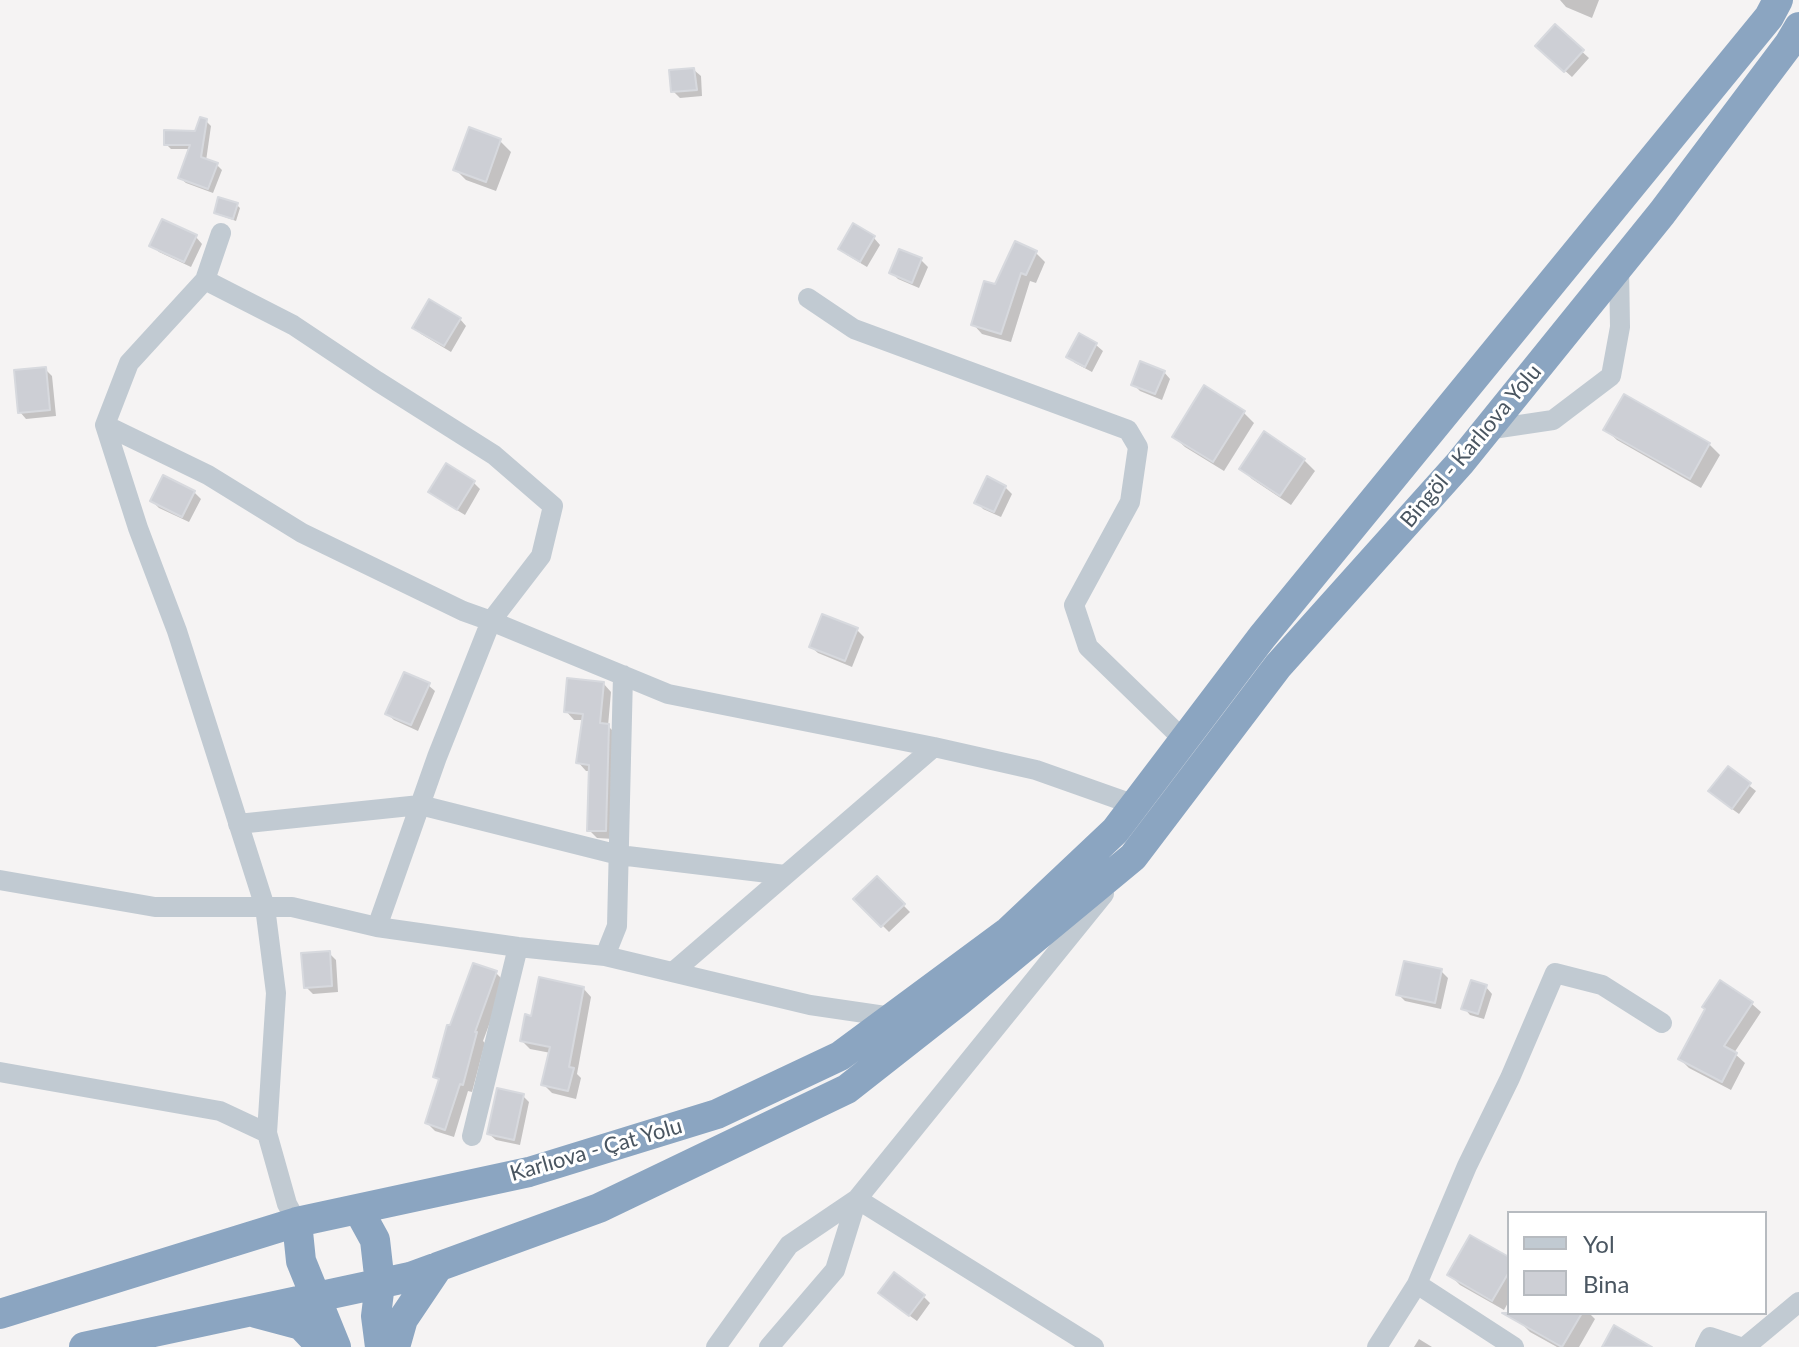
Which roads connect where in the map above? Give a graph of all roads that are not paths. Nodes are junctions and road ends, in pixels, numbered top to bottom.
1 (1778, 0) edge
2 (1799, 27) edge
3 (221, 233) dead end
4 (1619, 266) junction
5 (205, 280) junction
6 (808, 298) dead end
7 (105, 425) junction
8 (1486, 430) junction
9 (491, 621) junction
10 (623, 675) junction
11 (1184, 740) junction
12 (934, 747) junction
13 (420, 805) junction
14 (1135, 805) junction
15 (238, 824) junction
16 (1115, 831) joint
17 (619, 855) junction
18 (1133, 857) junction
19 (785, 875) junction
20 (0, 880) edge
21 (265, 907) junction
22 (377, 927) junction
23 (518, 947) junction
24 (605, 956) junction
25 (673, 972) junction
26 (892, 1017) junction
27 (1662, 1023) dead end
28 (0, 1072) edge
29 (267, 1133) junction
30 (472, 1136) dead end
31 (857, 1199) junction
32 (358, 1209) junction
33 (297, 1222) junction
34 (438, 1267) junction
35 (380, 1284) junction
36 (1417, 1284) junction
37 (315, 1298) junction
38 (1799, 1302) edge
39 (250, 1312) junction
40 (0, 1314) edge
41 (84, 1347) edge
42 (322, 1347) edge
43 (336, 1347) edge
44 (380, 1347) edge
45 (395, 1347) edge
46 (716, 1347) edge
47 (769, 1347) edge
48 (1094, 1347) edge
49 (1377, 1347) edge
50 (1514, 1347) edge
51 (1705, 1347) edge
52 (1743, 1347) edge

1 - 11 highway, Bingöl - Karlıova Yolu
2 - 4 highway, Bingöl - Karlıova Yolu
3 - 5 street
4 - 8 highway, Bingöl - Karlıova Yolu
4 - 8 street
5 - 7 street
5 - 9 street
6 - 11 street
7 - 9 street
7 - 15 street
8 - 18 highway, Bingöl - Karlıova Yolu
9 - 10 street
9 - 13 street
10 - 12 street
10 - 17 street
11 - 14 highway, Bingöl - Karlıova Yolu
12 - 14 street
12 - 19 street
13 - 15 street
13 - 17 street
13 - 22 street
14 - 16 highway, Bingöl - Karlıova Yolu
15 - 21 street
16 - 26 highway, Karlıova - Çat Yolu
17 - 19 street
17 - 24 street
18 - 31 street
18 - 34 highway, Karlıova - Çat Yolu
19 - 25 street
20 - 21 street
21 - 22 street
21 - 29 street
22 - 23 street
23 - 24 street
23 - 30 street
24 - 25 street
25 - 26 street
26 - 32 highway, Karlıova - Çat Yolu
27 - 36 street
28 - 29 street
29 - 33 street
31 - 46 street
31 - 47 street
31 - 48 street
32 - 33 highway, Karlıova - Çat Yolu
32 - 35 highway
33 - 37 highway
33 - 40 highway, Karlıova - Çat Yolu
34 - 35 highway, Karlıova - Çat Yolu
34 - 45 highway
35 - 37 highway, Karlıova - Çat Yolu
35 - 44 highway
36 - 49 street
36 - 50 street
37 - 39 highway, Karlıova - Çat Yolu
37 - 43 highway
38 - 52 street
39 - 41 highway, Karlıova - Çat Yolu
39 - 42 highway
51 - 52 street

